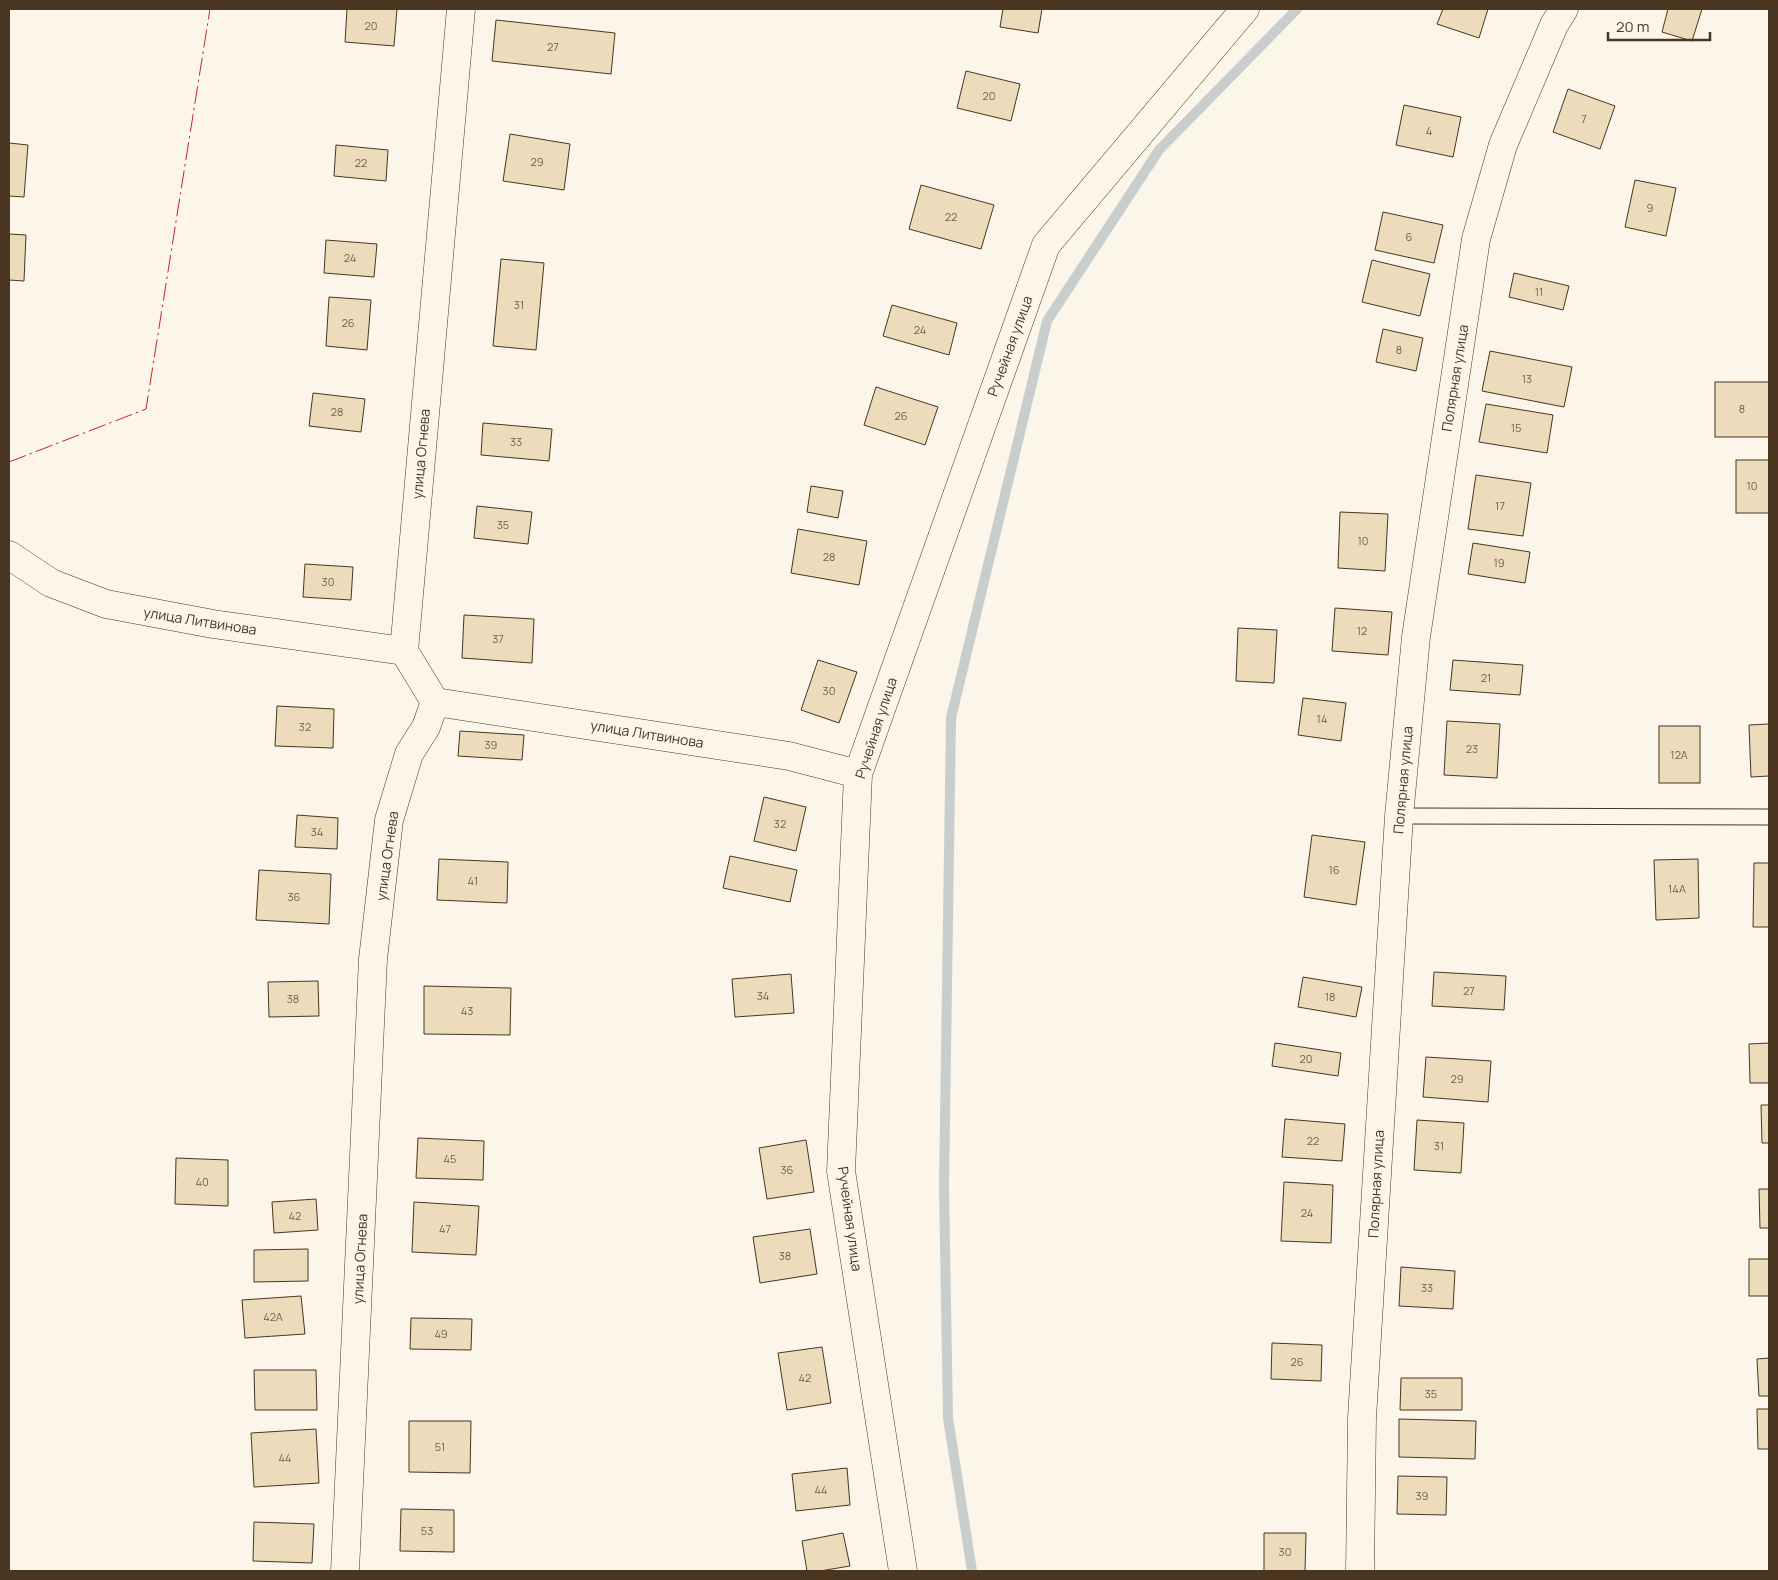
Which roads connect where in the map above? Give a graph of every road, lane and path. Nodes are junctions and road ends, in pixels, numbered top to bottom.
1 (461, 9) edge
2 (1245, 9) edge
3 (1564, 9) edge
4 (9, 555) edge
5 (404, 651) junction
6 (435, 702) junction
7 (858, 774) junction
8 (1399, 816) junction
9 (1769, 817) edge
10 (346, 1571) edge
11 (903, 1571) edge
12 (1360, 1571) edge

1 - 5 street, улица Огнева
2 - 7 street, Ручейная улица
3 - 8 street, Полярная улица
4 - 5 street, улица Литвинова
5 - 6 street
6 - 7 street, улица Литвинова
6 - 10 street, улица Огнева
7 - 11 street, Ручейная улица
8 - 9 lane
8 - 12 street, Полярная улица

